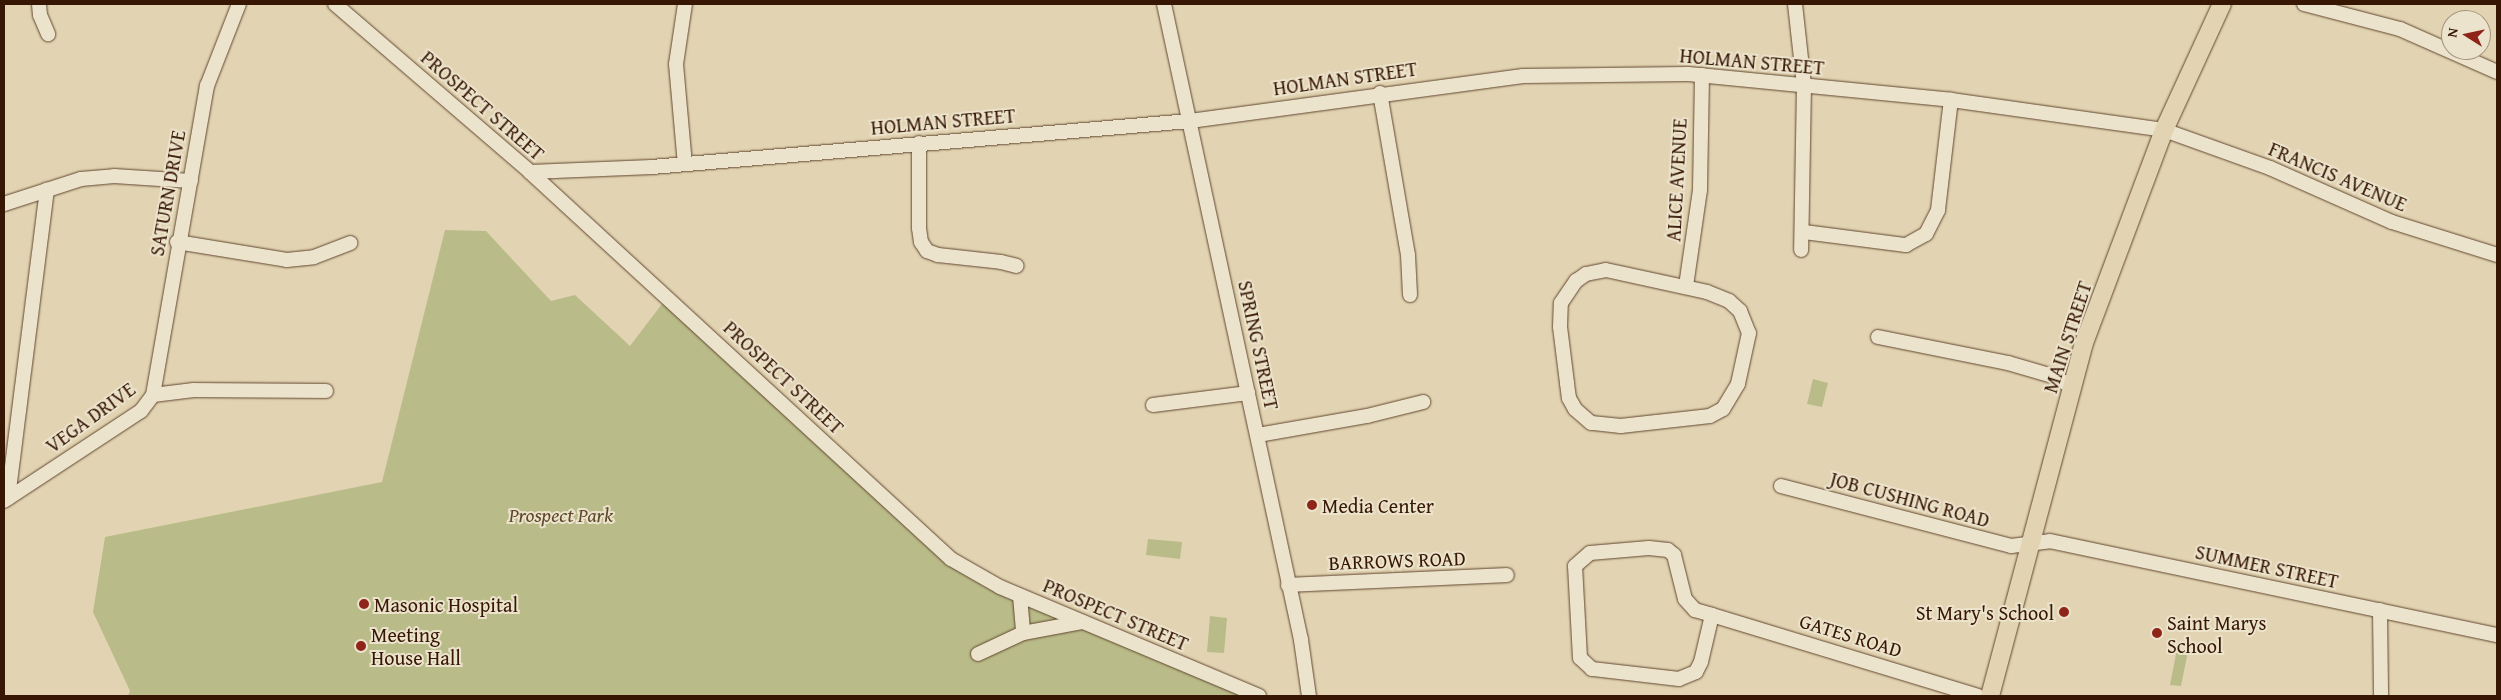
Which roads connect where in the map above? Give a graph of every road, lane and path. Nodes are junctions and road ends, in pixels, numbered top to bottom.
1 (39, 4) edge
2 (239, 4) edge
3 (335, 4) edge
4 (685, 4) edge
5 (1164, 4) edge
6 (1795, 4) edge
7 (2222, 4) edge
8 (2304, 4) edge
9 (48, 34) dead end
10 (2497, 72) edge
11 (1702, 75) junction
12 (1804, 85) junction
13 (1380, 93) junction
14 (1951, 100) junction
15 (1190, 120) junction
16 (2164, 130) junction
17 (919, 143) junction
18 (685, 164) junction
19 (563, 171) junction
20 (530, 172) junction
21 (191, 181) junction
22 (47, 190) junction
23 (553, 193) junction
24 (4, 204) edge
25 (1804, 232) junction
26 (178, 242) junction
27 (350, 243) dead end
28 (1801, 250) dead end
29 (2497, 256) edge
30 (1017, 266) dead end
31 (1686, 286) junction
32 (1410, 295) dead end
33 (1878, 337) dead end
34 (2072, 387) junction
35 (326, 391) dead end
36 (1248, 393) junction
37 (153, 395) junction
38 (1423, 402) dead end
39 (1152, 405) dead end
40 (1258, 436) junction
41 (1781, 486) dead end
42 (6, 500) edge
43 (2029, 545) junction
44 (1507, 574) dead end
45 (1288, 584) junction
46 (1020, 596) junction
47 (2380, 610) junction
48 (1712, 614) junction
49 (1084, 622) junction
50 (1023, 632) junction
51 (2497, 635) edge
52 (978, 654) dead end
53 (1259, 696) edge
54 (1309, 696) edge
55 (1978, 696) edge
56 (1990, 696) edge
57 (2381, 696) edge

1 - 9 street
2 - 21 street, SATURN DRIVE
3 - 20 street, PROSPECT STREET
4 - 18 street
5 - 15 street, SPRING STREET
6 - 12 street
7 - 16 main road, MAIN STREET
8 - 10 street
11 - 12 street, HOLMAN STREET
11 - 13 street, HOLMAN STREET
11 - 31 street, ALICE AVENUE
12 - 14 street, HOLMAN STREET
12 - 25 street
13 - 15 street, HOLMAN STREET
13 - 32 street
14 - 16 street, HOLMAN STREET
14 - 25 street
15 - 17 street, HOLMAN STREET
15 - 36 street, SPRING STREET
16 - 29 street, FRANCIS AVENUE
16 - 34 main road, MAIN STREET
17 - 18 street, HOLMAN STREET
17 - 30 street
18 - 19 street, HOLMAN STREET
19 - 20 street, HOLMAN STREET
19 - 23 street
20 - 23 street, PROSPECT STREET
21 - 22 street
21 - 26 street, SATURN DRIVE
22 - 24 street
22 - 42 street
23 - 46 street, PROSPECT STREET
25 - 28 street
26 - 27 street
26 - 37 street, SATURN DRIVE
31 - 31 street
33 - 34 street
34 - 43 main road, MAIN STREET
35 - 37 street, VEGA DRIVE
36 - 39 street
36 - 40 street, SPRING STREET
37 - 42 street, VEGA DRIVE
38 - 40 street
40 - 45 street, SPRING STREET
41 - 43 street, JOB CUSHING ROAD
43 - 47 street, SUMMER STREET
43 - 56 main road, MAIN STREET
44 - 45 street, BARROWS ROAD
45 - 54 street, SPRING STREET
46 - 49 street, PROSPECT STREET
46 - 50 street
47 - 51 street, SUMMER STREET
47 - 57 street
48 - 48 street, GATES ROAD
48 - 55 street, GATES ROAD
49 - 50 street
49 - 53 street, PROSPECT STREET
50 - 52 street

